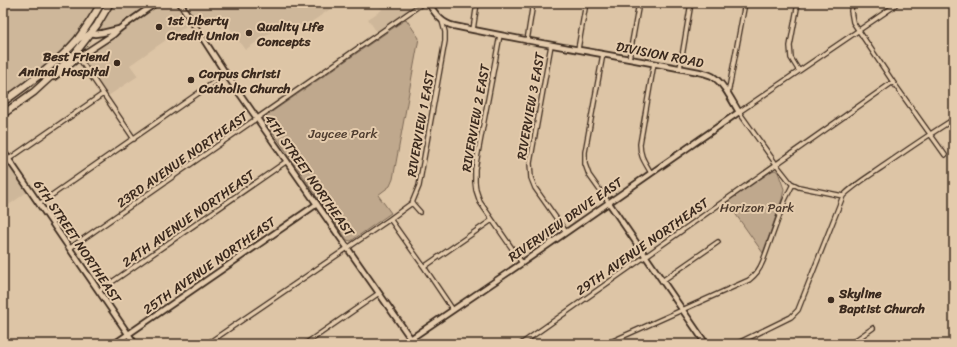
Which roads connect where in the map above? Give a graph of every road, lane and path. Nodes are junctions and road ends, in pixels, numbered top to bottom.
1 (101, 3) edge
2 (110, 3) edge
3 (156, 3) edge
4 (180, 3) edge
5 (423, 3) edge
6 (428, 3) edge
7 (477, 3) edge
8 (533, 3) edge
9 (586, 3) edge
10 (639, 3) edge
11 (691, 3) edge
12 (744, 3) edge
13 (798, 3) edge
14 (852, 3) edge
15 (897, 3) edge
16 (442, 21) junction
17 (119, 29) junction
18 (473, 30) junction
19 (858, 31) junction
20 (91, 33) junction
21 (500, 36) junction
22 (77, 39) junction
23 (527, 41) junction
24 (551, 44) junction
25 (578, 49) junction
26 (603, 54) junction
27 (79, 58) junction
28 (629, 58) junction
29 (654, 63) junction
30 (680, 68) junction
31 (799, 71) junction
32 (226, 74) junction
33 (893, 82) junction
34 (34, 92) junction
35 (103, 94) junction
36 (728, 94) junction
37 (3, 102) edge
38 (739, 112) junction
39 (3, 114) edge
40 (258, 118) junction
41 (954, 119) edge
42 (930, 134) junction
43 (134, 139) junction
44 (3, 151) edge
45 (945, 156) dead end
46 (8, 159) junction
47 (287, 161) junction
48 (776, 164) junction
49 (652, 172) junction
50 (793, 184) junction
51 (843, 196) junction
52 (412, 203) junction
53 (609, 203) junction
54 (39, 204) junction
55 (317, 204) junction
56 (420, 212) dead end
57 (390, 219) junction
58 (492, 220) junction
59 (566, 232) junction
60 (718, 242) dead end
61 (70, 248) junction
62 (347, 248) junction
63 (645, 256) junction
64 (522, 263) junction
65 (424, 267) junction
66 (662, 281) junction
67 (99, 291) junction
68 (379, 294) junction
69 (453, 310) junction
70 (682, 311) junction
71 (873, 328) dead end
72 (129, 334) junction
73 (411, 339) junction
74 (114, 344) edge
75 (135, 344) edge
76 (207, 344) edge
77 (306, 344) edge
78 (403, 344) edge
79 (520, 344) edge
80 (606, 344) edge
81 (706, 344) edge
82 (736, 344) edge
83 (850, 344) edge

1 - 22 highway
2 - 20 highway
3 - 17 street
4 - 32 street, 4TH STREET NORTHEAST
5 - 40 street, 23RD AVENUE NORTHEAST
6 - 16 street
7 - 18 street
8 - 23 street
9 - 25 street
10 - 28 street
11 - 30 street
12 - 36 street
13 - 31 street
14 - 19 street
15 - 19 street
16 - 18 street, DIVISION ROAD
16 - 52 street, RIVERVIEW 1 EAST
17 - 20 street
17 - 27 street
18 - 21 street, DIVISION ROAD
19 - 31 street
19 - 33 street
20 - 22 street
20 - 34 highway
21 - 23 street, DIVISION ROAD
21 - 58 street, RIVERVIEW 2 EAST
22 - 37 highway
23 - 24 street, DIVISION ROAD
24 - 25 street, DIVISION ROAD
24 - 59 street, RIVERVIEW 3 EAST
25 - 26 street, DIVISION ROAD
26 - 28 street, DIVISION ROAD
26 - 53 street
27 - 34 street
27 - 35 street
28 - 29 street, DIVISION ROAD
29 - 30 street, DIVISION ROAD
29 - 49 street
30 - 36 street, DIVISION ROAD
31 - 38 street
32 - 40 street, 4TH STREET NORTHEAST
32 - 43 street
33 - 42 street
33 - 48 street, 29TH AVENUE NORTHEAST
34 - 39 highway
35 - 43 street
35 - 46 street
36 - 38 street, DIVISION ROAD
38 - 48 street, DIVISION ROAD
38 - 49 street, RIVERVIEW DRIVE EAST
40 - 47 street, 4TH STREET NORTHEAST
40 - 61 street, 23RD AVENUE NORTHEAST
41 - 42 street
42 - 45 street
42 - 51 street
43 - 54 street
44 - 46 street, 6TH STREET NORTHEAST
46 - 54 street, 6TH STREET NORTHEAST
47 - 55 street, 4TH STREET NORTHEAST
47 - 67 street, 24TH AVENUE NORTHEAST
48 - 50 street, DIVISION ROAD
48 - 63 street, 29TH AVENUE NORTHEAST
49 - 53 street, RIVERVIEW DRIVE EAST
50 - 51 street
50 - 70 street
51 - 82 street
52 - 56 street
52 - 57 street
53 - 59 street, RIVERVIEW DRIVE EAST
53 - 63 street
54 - 61 street, 6TH STREET NORTHEAST
55 - 62 street, 4TH STREET NORTHEAST
55 - 72 street, 25TH AVENUE NORTHEAST
57 - 62 street
57 - 65 street
58 - 64 street, RIVERVIEW 2 EAST
58 - 65 street
59 - 64 street, RIVERVIEW DRIVE EAST
60 - 66 street
61 - 67 street, 6TH STREET NORTHEAST
62 - 68 street, 4TH STREET NORTHEAST
62 - 76 street
63 - 66 street
63 - 79 street, 29TH AVENUE NORTHEAST
64 - 69 street, RIVERVIEW DRIVE EAST
65 - 69 street
66 - 70 street
67 - 72 street, 6TH STREET NORTHEAST
68 - 73 street, 4TH STREET NORTHEAST
68 - 77 street
69 - 73 street, RIVERVIEW DRIVE EAST
70 - 80 street
70 - 81 street
71 - 83 street
72 - 74 street, 25TH AVENUE NORTHEAST
72 - 75 street, 6TH STREET NORTHEAST
73 - 78 street, RIVERVIEW DRIVE EAST

